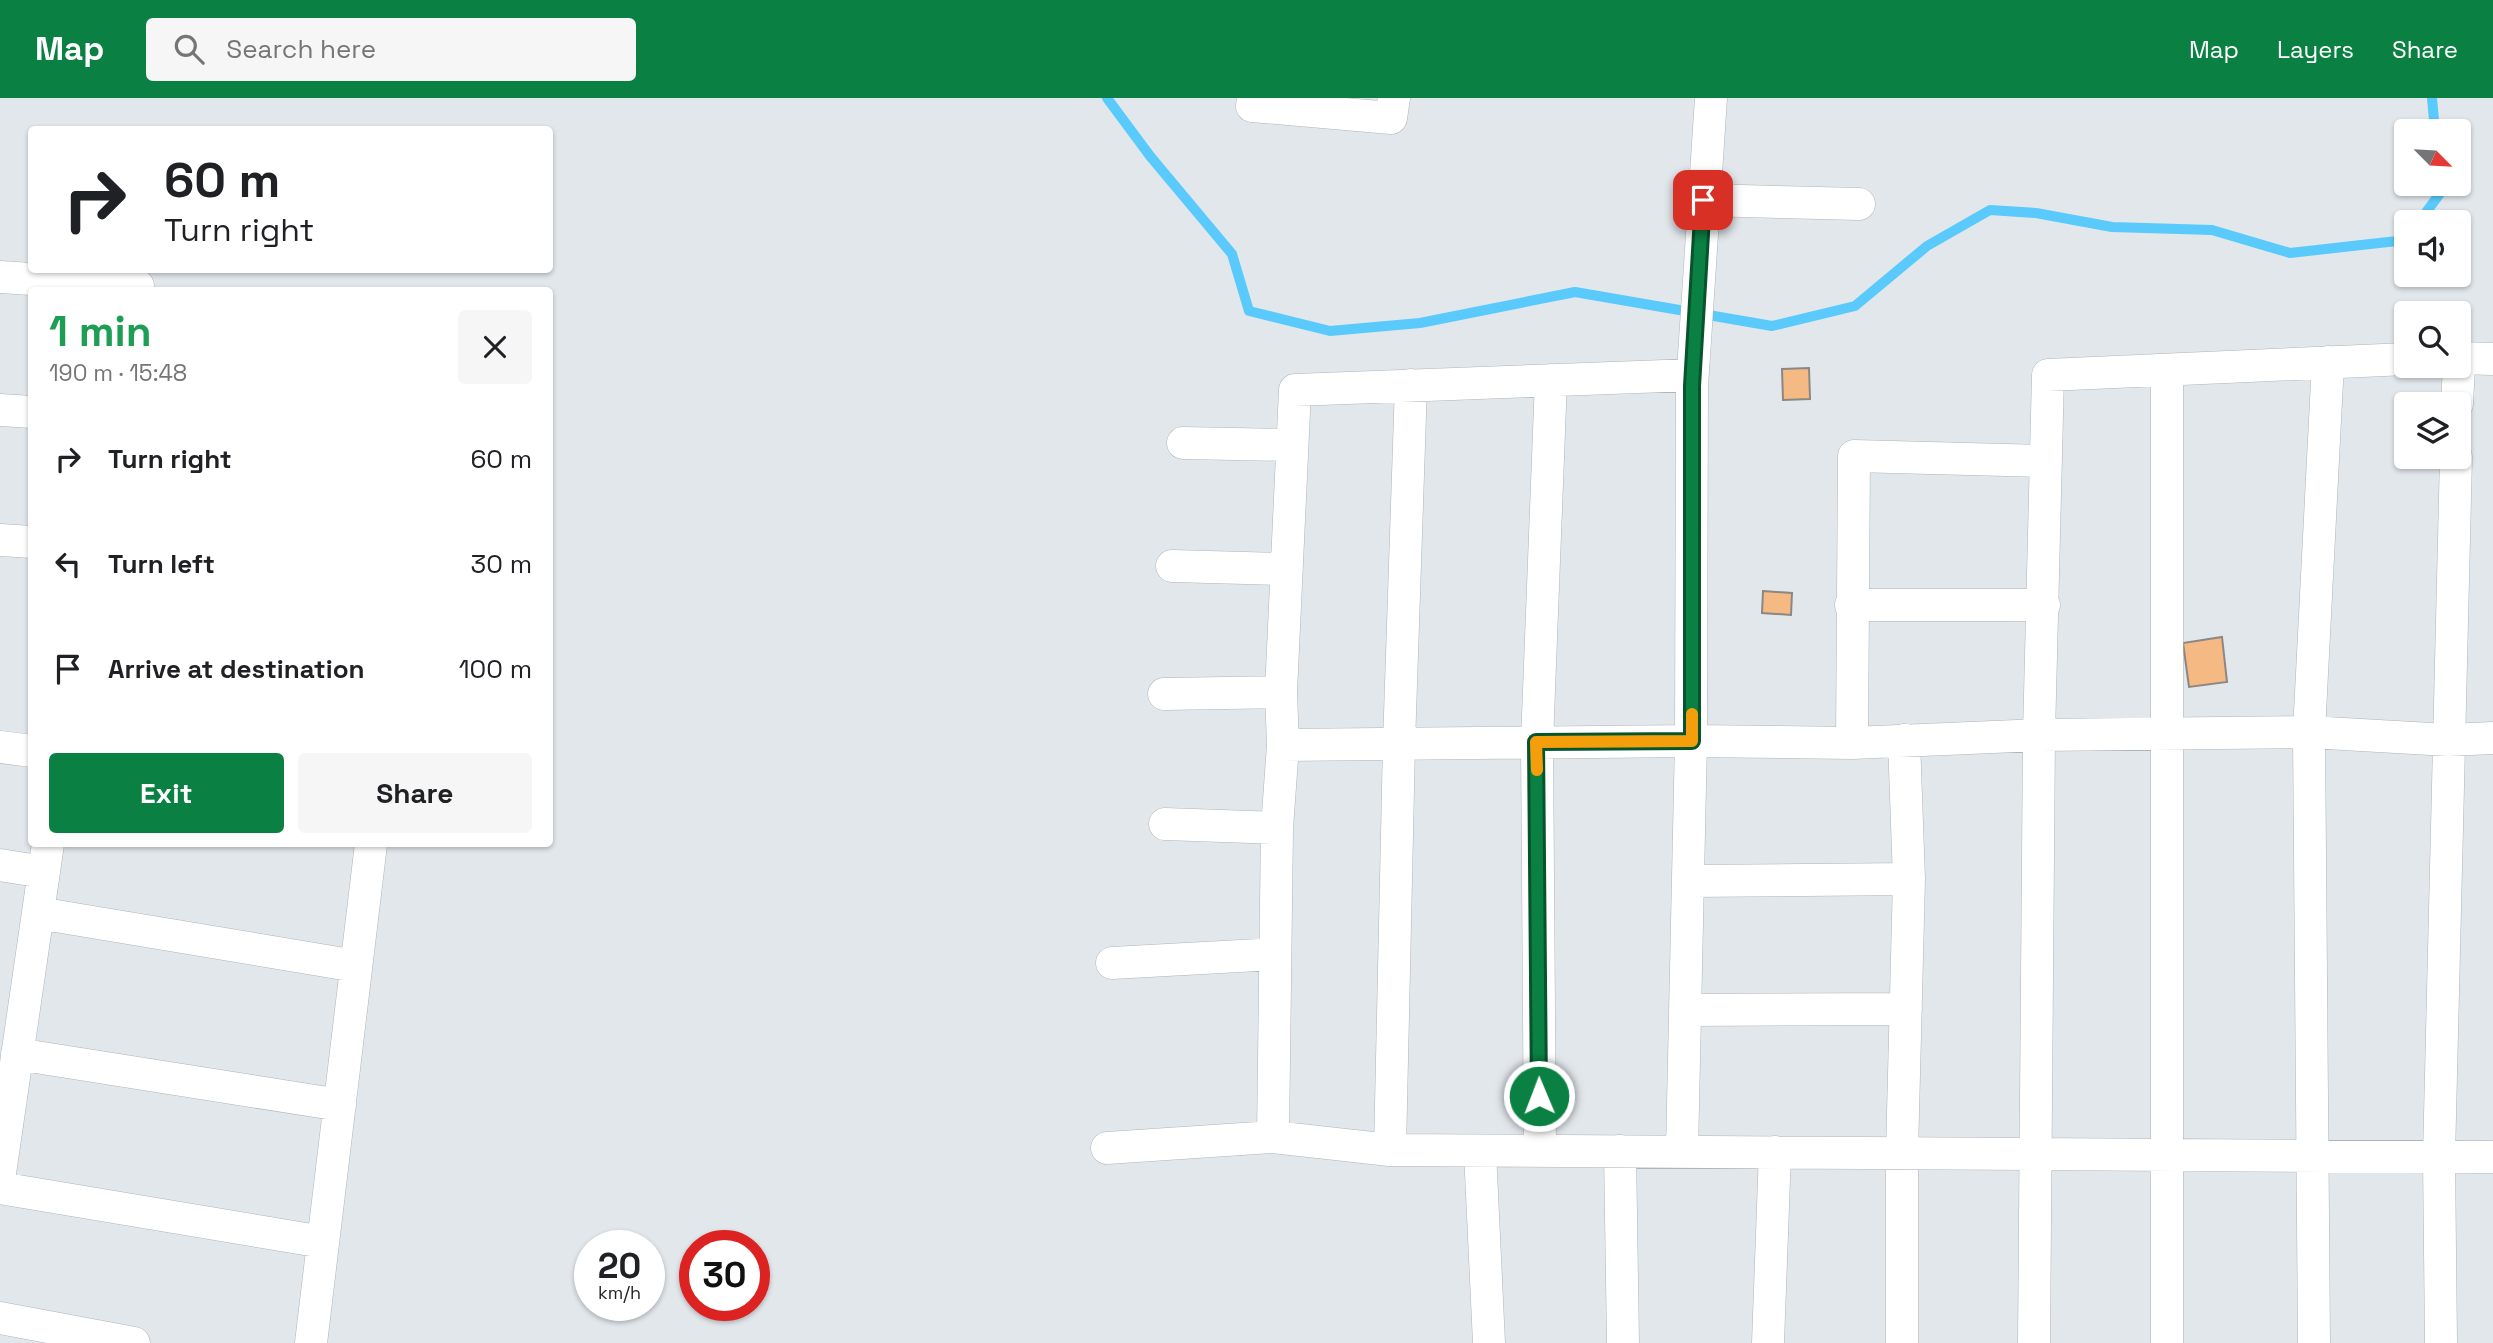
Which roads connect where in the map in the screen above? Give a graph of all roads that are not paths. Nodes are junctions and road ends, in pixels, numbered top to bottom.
1 (1253, 98) edge
2 (1394, 98) edge
3 (1711, 98) edge
4 (1703, 200) junction
5 (1859, 204) dead end
6 (0, 277) edge
7 (138, 286) dead end
8 (2471, 358) edge
9 (2394, 359) edge
10 (2493, 359) edge
11 (2328, 362) junction
12 (2166, 370) junction
13 (1551, 380) junction
14 (1412, 386) junction
15 (1692, 386) junction
16 (0, 410) edge
17 (28, 412) edge
18 (1182, 443) dead end
19 (1291, 445) junction
20 (2046, 461) junction
21 (2456, 469) edge
22 (0, 540) edge
23 (28, 542) edge
24 (1172, 566) dead end
25 (1286, 569) junction
26 (1851, 605) junction
27 (2044, 605) junction
28 (1281, 692) junction
29 (1164, 694) dead end
30 (2309, 732) junction
31 (2165, 733) junction
32 (2039, 735) junction
33 (2493, 738) edge
34 (1904, 740) junction
35 (2448, 740) junction
36 (1692, 741) junction
37 (1536, 742) junction
38 (1852, 743) junction
39 (1399, 744) junction
40 (1283, 745) junction
41 (0, 747) edge
42 (28, 750) edge
43 (1165, 824) dead end
44 (1277, 828) junction
45 (371, 847) edge
46 (46, 858) edge
47 (0, 865) edge
48 (1909, 879) junction
49 (1688, 881) junction
50 (38, 913) junction
51 (1275, 954) junction
52 (1112, 963) dead end
53 (356, 965) junction
54 (12, 1004) edge
55 (1906, 1009) junction
56 (1685, 1010) junction
57 (18, 1054) junction
58 (340, 1105) junction
59 (1272, 1137) junction
60 (1107, 1148) dead end
61 (1390, 1150) junction
62 (1480, 1151) junction
63 (1540, 1151) junction
64 (1620, 1151) junction
65 (1682, 1152) junction
66 (1775, 1152) junction
67 (1902, 1153) junction
68 (1, 1154) edge
69 (2034, 1154) junction
70 (2169, 1155) junction
71 (2314, 1155) junction
72 (2439, 1157) junction
73 (2493, 1157) edge
74 (0, 1188) edge
75 (323, 1241) junction
76 (0, 1318) edge
77 (134, 1343) edge
78 (311, 1343) edge
79 (1489, 1343) edge
80 (1623, 1343) edge
81 (1768, 1343) edge
82 (1902, 1343) edge
83 (2034, 1343) edge
84 (2167, 1343) edge
85 (2314, 1343) edge
86 (2441, 1343) edge

1 - 2 street
3 - 4 street
4 - 5 street
4 - 15 street
6 - 7 street
8 - 10 street
9 - 11 street
11 - 12 street
11 - 30 street
12 - 20 street
12 - 31 street
13 - 14 street
13 - 15 street
13 - 37 street
14 - 19 street
14 - 39 street
15 - 36 street
16 - 17 street
18 - 19 street
19 - 25 street
20 - 26 street
20 - 27 street
21 - 35 street
22 - 23 street
24 - 25 street
25 - 28 street
26 - 27 street
26 - 38 street
27 - 32 street
28 - 29 street
28 - 40 street
30 - 31 street
30 - 35 street
30 - 71 street
31 - 32 street
31 - 70 street
32 - 34 street
32 - 69 street
33 - 35 street
34 - 38 street
34 - 48 street
35 - 72 street
36 - 37 street
36 - 38 street
36 - 49 street
37 - 39 street
37 - 63 street
39 - 40 street
39 - 61 street
40 - 44 street
41 - 42 street
43 - 44 street
44 - 51 street
45 - 53 street
46 - 47 street
46 - 50 street
48 - 49 street
48 - 55 street
49 - 56 street
50 - 53 street
50 - 54 street
51 - 52 street
51 - 59 street
53 - 58 street
54 - 57 street
55 - 56 street
55 - 67 street
56 - 65 street
57 - 58 street
57 - 68 street
58 - 75 street
59 - 60 street
59 - 61 street
61 - 62 street
62 - 63 street
62 - 79 street
63 - 64 street
64 - 65 street
64 - 80 street
65 - 66 street
66 - 67 street
66 - 81 street
67 - 69 street
67 - 82 street
69 - 70 street
69 - 83 street
70 - 71 street
70 - 84 street
71 - 72 street
71 - 85 street
72 - 73 street
72 - 86 street
74 - 75 street
75 - 78 street
76 - 77 street

